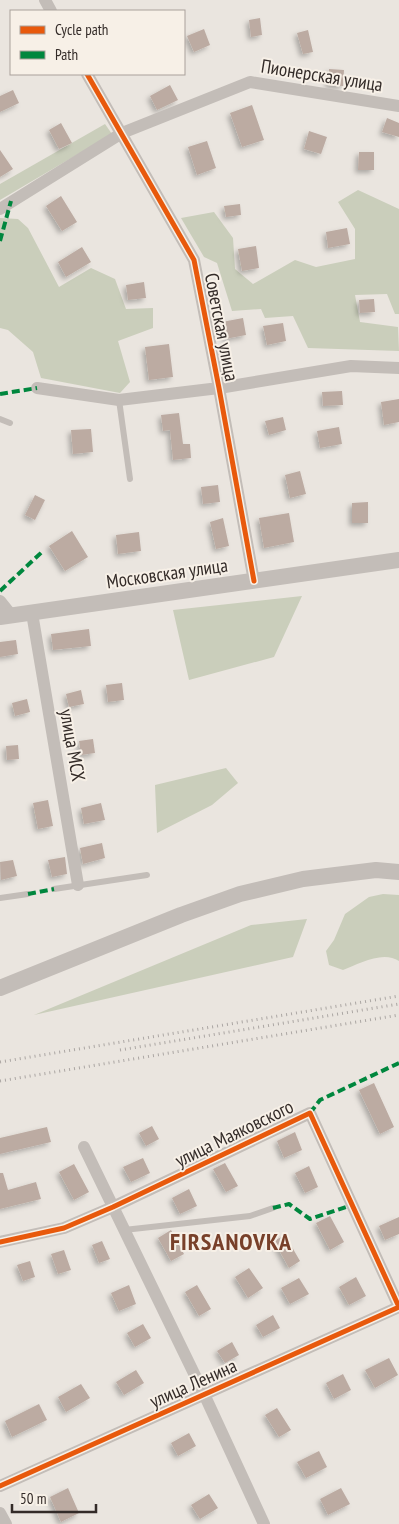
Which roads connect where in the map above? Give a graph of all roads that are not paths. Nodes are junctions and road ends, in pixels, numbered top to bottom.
1 (89, 75) edge
2 (399, 106) edge
3 (122, 134) junction
4 (0, 209) edge
5 (399, 368) edge
6 (37, 388) dead end
7 (219, 388) junction
8 (119, 400) junction
9 (0, 419) edge
10 (10, 423) dead end
11 (130, 479) dead end
12 (399, 560) edge
13 (254, 581) junction
14 (0, 601) edge
15 (35, 612) junction
16 (6, 616) edge
17 (399, 872) edge
18 (148, 875) dead end
19 (78, 885) junction
20 (54, 889) dead end
21 (28, 894) dead end
22 (0, 898) edge
23 (0, 988) edge
24 (84, 1146) dead end
25 (113, 1208) junction
26 (273, 1208) dead end
27 (124, 1230) junction
28 (0, 1242) edge
29 (399, 1307) edge
30 (204, 1394) junction
31 (0, 1486) edge
32 (0, 1512) edge
33 (6, 1524) edge
34 (264, 1524) edge

1 - 3 street, Советская улица
2 - 3 street, Пионерская улица
3 - 4 street, Пионерская улица
3 - 7 street, Советская улица
5 - 7 street
6 - 8 street
7 - 8 street
7 - 13 street, Советская улица
8 - 11 lane
9 - 10 lane
12 - 13 street, Московская улица
13 - 15 street, Московская улица
14 - 16 street
15 - 16 street, Московская улица
15 - 19 street, улица МСХ
17 - 23 street
18 - 19 lane
19 - 20 lane
21 - 22 lane
24 - 25 street
25 - 27 street
25 - 28 street, улица Маяковского
25 - 29 street, улица Маяковского
26 - 27 lane
27 - 30 street
29 - 30 street, улица Ленина
30 - 31 street, улица Ленина
30 - 34 street
32 - 33 street

